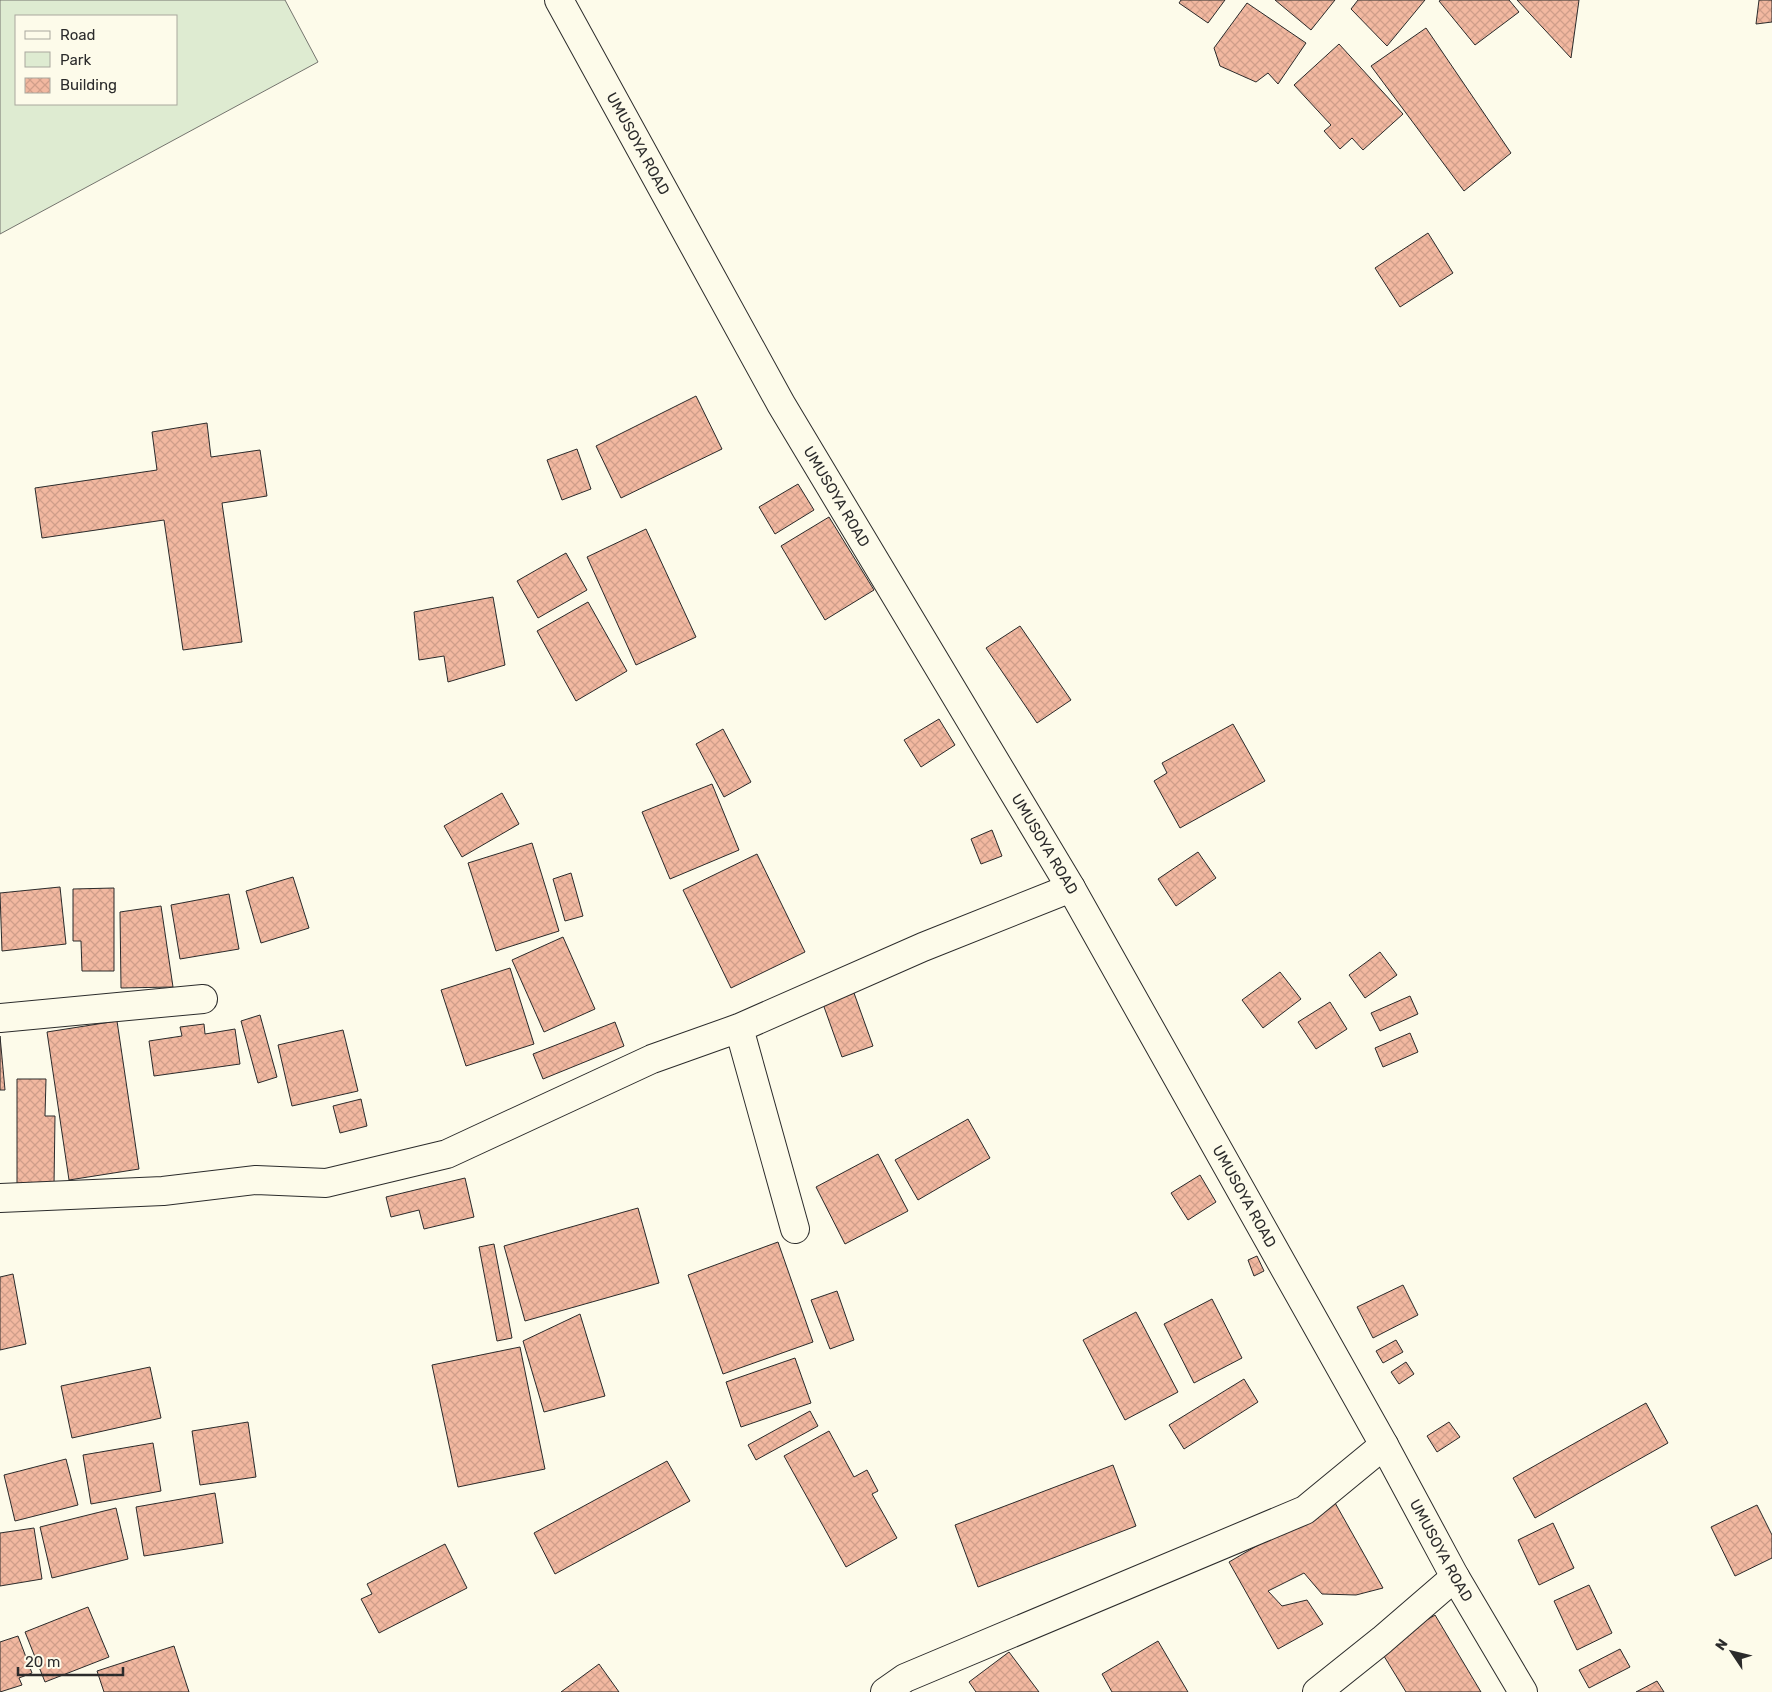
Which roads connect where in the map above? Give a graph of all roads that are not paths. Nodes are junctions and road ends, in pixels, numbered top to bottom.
1 (559, 0) edge
2 (1071, 888) junction
3 (203, 999) dead end
4 (0, 1018) edge
5 (739, 1028) junction
6 (0, 1198) edge
7 (795, 1229) dead end
8 (1384, 1445) junction
9 (1455, 1577) junction
10 (885, 1692) edge
11 (1317, 1692) edge
12 (1523, 1692) edge

1 - 2 street, UMUSOYA ROAD
2 - 5 street
2 - 8 street, UMUSOYA ROAD
3 - 4 street
5 - 6 street
5 - 7 street
8 - 9 street, UMUSOYA ROAD
8 - 10 street
9 - 11 street
9 - 12 street, UMUSOYA ROAD

